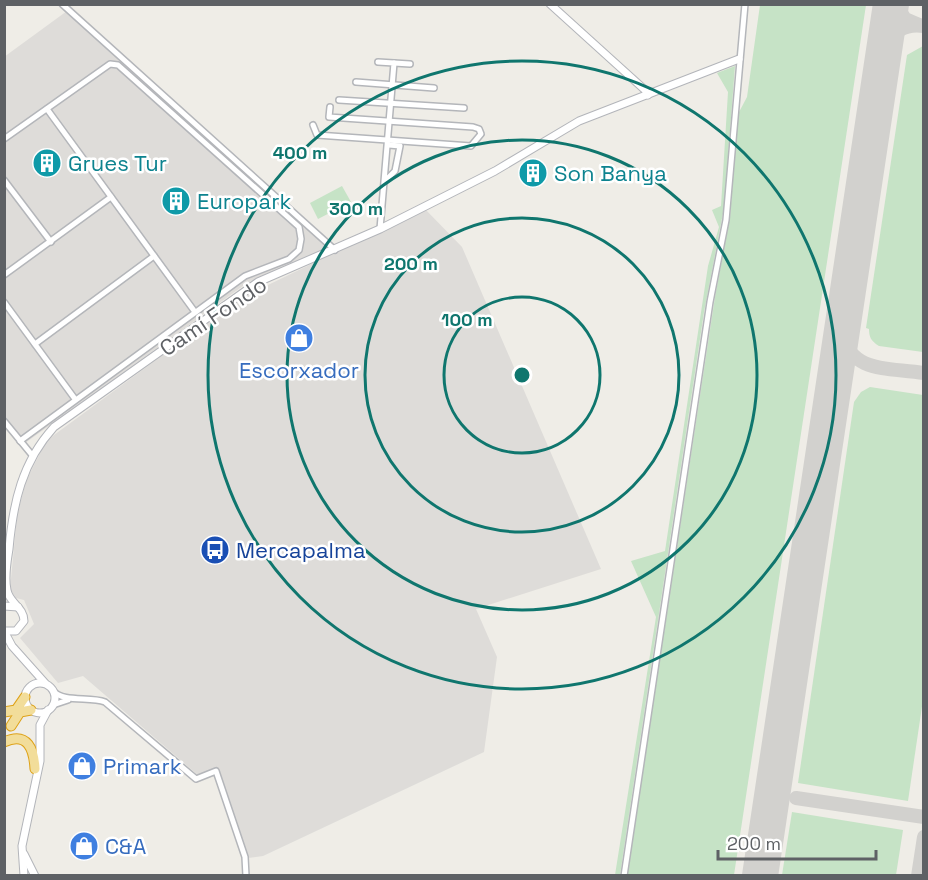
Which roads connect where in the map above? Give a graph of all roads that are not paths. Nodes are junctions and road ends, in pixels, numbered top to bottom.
1 (62, 4) edge
2 (550, 4) edge
3 (746, 4) edge
4 (739, 59) junction
5 (378, 62) dead end
6 (394, 63) junction
7 (410, 64) dead end
8 (356, 82) dead end
9 (393, 85) junction
10 (434, 88) dead end
11 (648, 95) junction
12 (339, 100) dead end
13 (392, 103) junction
14 (330, 107) dead end
15 (464, 108) dead end
16 (47, 109) junction
17 (391, 121) junction
18 (314, 125) dead end
19 (4, 139) edge
20 (389, 142) junction
21 (4, 180) edge
22 (387, 180) junction
23 (111, 197) junction
24 (381, 229) junction
25 (51, 242) junction
26 (335, 250) junction
27 (154, 256) junction
28 (4, 275) edge
29 (4, 303) edge
30 (195, 312) junction
31 (35, 344) junction
32 (75, 399) junction
33 (4, 421) edge
34 (20, 441) junction
35 (32, 455) junction
36 (5, 581) edge
37 (4, 606) edge
38 (20, 608) junction
39 (19, 629) junction
40 (4, 631) edge
41 (19, 652) junction
42 (29, 665) junction
43 (46, 684) junction
44 (53, 691) junction
45 (26, 693) junction
46 (78, 698) junction
47 (50, 707) junction
48 (32, 710) junction
49 (4, 713) edge
50 (11, 726) junction
51 (4, 736) edge
52 (4, 742) edge
53 (35, 769) junction
54 (35, 782) junction
55 (21, 849) junction
56 (24, 876) edge
57 (34, 876) edge
58 (246, 876) edge
59 (624, 876) edge

1 - 26 street
2 - 11 street
3 - 4 street
4 - 11 street, Camí Fondo
4 - 59 street
5 - 6 street
6 - 7 street
6 - 9 street
8 - 9 street
9 - 10 street
9 - 13 street
11 - 24 street, Camí Fondo
12 - 13 street
13 - 15 street
13 - 17 street
14 - 17 street
16 - 19 street
16 - 23 street
16 - 30 street
17 - 20 street
17 - 20 street
18 - 20 street
20 - 22 street
20 - 22 street
21 - 25 street
22 - 24 street
23 - 25 street
23 - 27 street
24 - 26 street, Camí Fondo
25 - 28 street
26 - 35 street, Camí Fondo
27 - 30 street
27 - 31 street
29 - 31 street
30 - 32 street
31 - 32 street
32 - 34 street
33 - 34 street
34 - 35 street
35 - 36 street, Camí Fondo
36 - 38 street
37 - 38 street
38 - 39 street
39 - 40 street
39 - 41 street
40 - 41 street
41 - 42 street
42 - 43 street
42 - 45 street
43 - 44 street
43 - 45 street
44 - 46 street
44 - 47 street
45 - 48 street
45 - 49 highway
46 - 47 street
46 - 58 street
47 - 48 street
47 - 54 street
48 - 50 highway
48 - 53 street
49 - 50 highway
50 - 51 highway
52 - 53 highway
53 - 54 street
54 - 55 street
55 - 56 street
55 - 57 street
56 - 57 street

